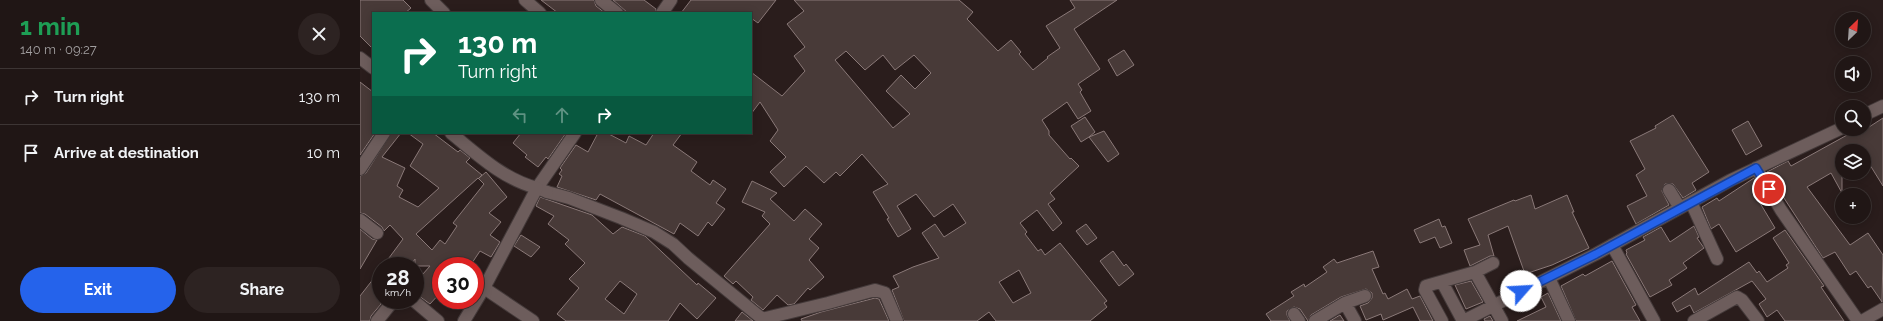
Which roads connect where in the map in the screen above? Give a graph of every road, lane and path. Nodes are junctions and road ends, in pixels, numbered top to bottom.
1 (430, 0) edge
2 (524, 0) edge
3 (601, 0) edge
4 (671, 0) edge
5 (443, 12) edge
6 (539, 12) edge
7 (616, 12) edge
8 (663, 12) edge
9 (360, 58) edge
10 (372, 67) edge
11 (1883, 106) edge
12 (1871, 112) edge
13 (1835, 131) edge
14 (383, 134) edge
15 (452, 134) edge
16 (574, 134) edge
17 (1756, 168) junction
18 (360, 169) edge
19 (542, 190) junction
20 (1669, 190) dead end
21 (1691, 202) junction
22 (1680, 208) junction
23 (360, 220) edge
24 (377, 233) dead end
25 (1612, 245) junction
26 (1718, 259) dead end
27 (1493, 263) dead end
28 (1475, 272) junction
29 (1549, 278) junction
30 (1442, 282) junction
31 (484, 288) joint
32 (1365, 296) dead end
33 (1345, 303) junction
34 (1494, 304) junction
35 (387, 309) edge
36 (424, 309) edge
37 (471, 309) edge
38 (1883, 309) edge
39 (1701, 319) edge
40 (764, 320) edge
41 (377, 321) edge
42 (438, 321) edge
43 (464, 321) edge
44 (533, 321) edge
45 (897, 321) edge
46 (1315, 321) edge
47 (1355, 321) edge
48 (1442, 321) edge
49 (1463, 321) edge
50 (1502, 321) edge
51 (1569, 321) edge
52 (1654, 321) edge
53 (1758, 321) edge
54 (1858, 321) edge
55 (1862, 321) edge

1 - 5 street
2 - 6 street
3 - 7 street
4 - 8 street
9 - 10 street
11 - 12 street
13 - 17 street
14 - 18 street
15 - 19 street
16 - 19 street
17 - 21 street
17 - 54 street
19 - 31 street
19 - 40 street
20 - 22 street
21 - 22 street
21 - 26 street
22 - 25 street
23 - 24 street
25 - 29 street
25 - 52 street
27 - 28 street
28 - 30 street
28 - 34 street
29 - 34 street
29 - 51 street
30 - 48 street
30 - 49 street
31 - 44 street
32 - 33 street
33 - 46 street
33 - 47 street
34 - 49 street
34 - 50 street
35 - 41 street
36 - 42 street
37 - 43 street
38 - 55 street
39 - 53 street
40 - 45 street

